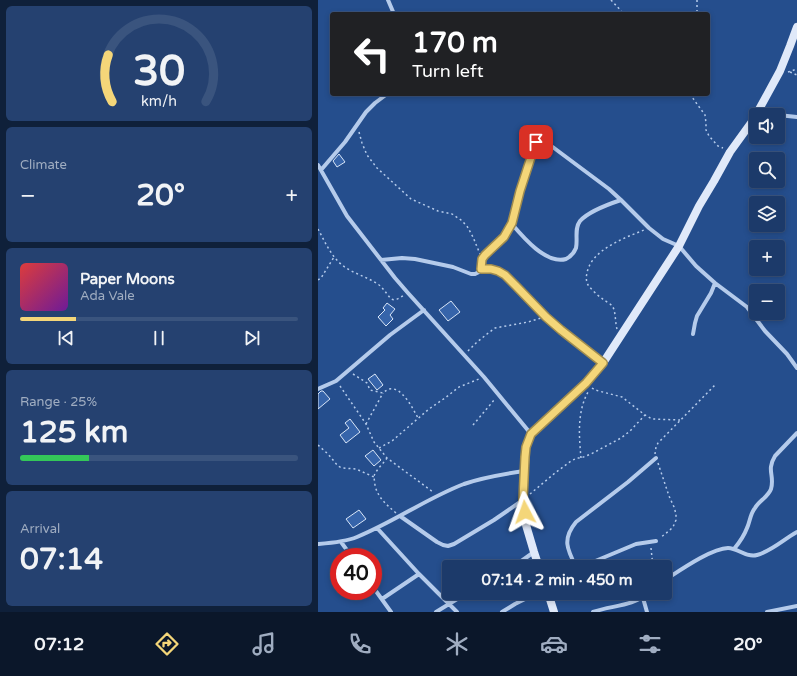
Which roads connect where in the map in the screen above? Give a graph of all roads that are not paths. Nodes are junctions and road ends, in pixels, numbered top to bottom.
1 (388, 0) edge
2 (393, 12) edge
3 (797, 26) edge
4 (385, 96) edge
5 (761, 108) edge
6 (785, 116) edge
7 (797, 117) edge
8 (749, 126) edge
9 (318, 165) edge
10 (321, 170) junction
11 (621, 200) junction
12 (512, 223) junction
13 (679, 246) junction
14 (381, 260) junction
15 (481, 269) junction
16 (715, 283) junction
17 (424, 310) junction
18 (693, 334) dead end
19 (603, 363) junction
20 (797, 368) edge
21 (318, 389) edge
22 (797, 433) edge
23 (531, 434) junction
24 (656, 458) road end
25 (524, 471) junction
26 (523, 500) junction
27 (400, 516) junction
28 (377, 528) junction
29 (797, 532) edge
30 (341, 542) junction
31 (656, 542) road end
32 (318, 544) edge
33 (345, 548) edge
34 (734, 549) junction
35 (534, 552) junction
36 (523, 560) edge
37 (537, 560) edge
38 (573, 560) edge
39 (598, 560) edge
40 (419, 574) junction
41 (672, 576) edge
42 (382, 599) joint
43 (456, 600) edge
44 (523, 600) edge
45 (550, 600) edge
46 (639, 600) edge
47 (644, 600) edge
48 (449, 604) junction
49 (797, 606) edge
50 (391, 612) edge
51 (436, 612) edge
52 (457, 612) edge
53 (502, 612) edge
54 (554, 612) edge
55 (593, 612) edge
56 (647, 612) edge
57 (766, 612) edge

1 - 2 street
3 - 5 street
4 - 10 street
6 - 7 street
8 - 13 street
9 - 10 street
10 - 14 street
11 - 12 street
11 - 12 street
11 - 13 street
12 - 15 street
13 - 16 street
13 - 19 street
14 - 15 street
14 - 17 street
15 - 19 street
16 - 18 street
16 - 20 street
17 - 21 street
17 - 23 street
19 - 23 street
22 - 34 street
23 - 25 street
24 - 38 street
25 - 26 street
25 - 27 street
26 - 27 street
26 - 35 street
27 - 28 street
28 - 30 street
28 - 40 street
29 - 34 street
30 - 32 street
30 - 33 street
31 - 39 street
34 - 41 street
35 - 36 street
35 - 37 street
40 - 42 street
40 - 48 street
42 - 50 street
43 - 48 street
44 - 53 street
45 - 54 street
46 - 55 street
47 - 56 street
48 - 51 street
48 - 52 street
49 - 57 street

